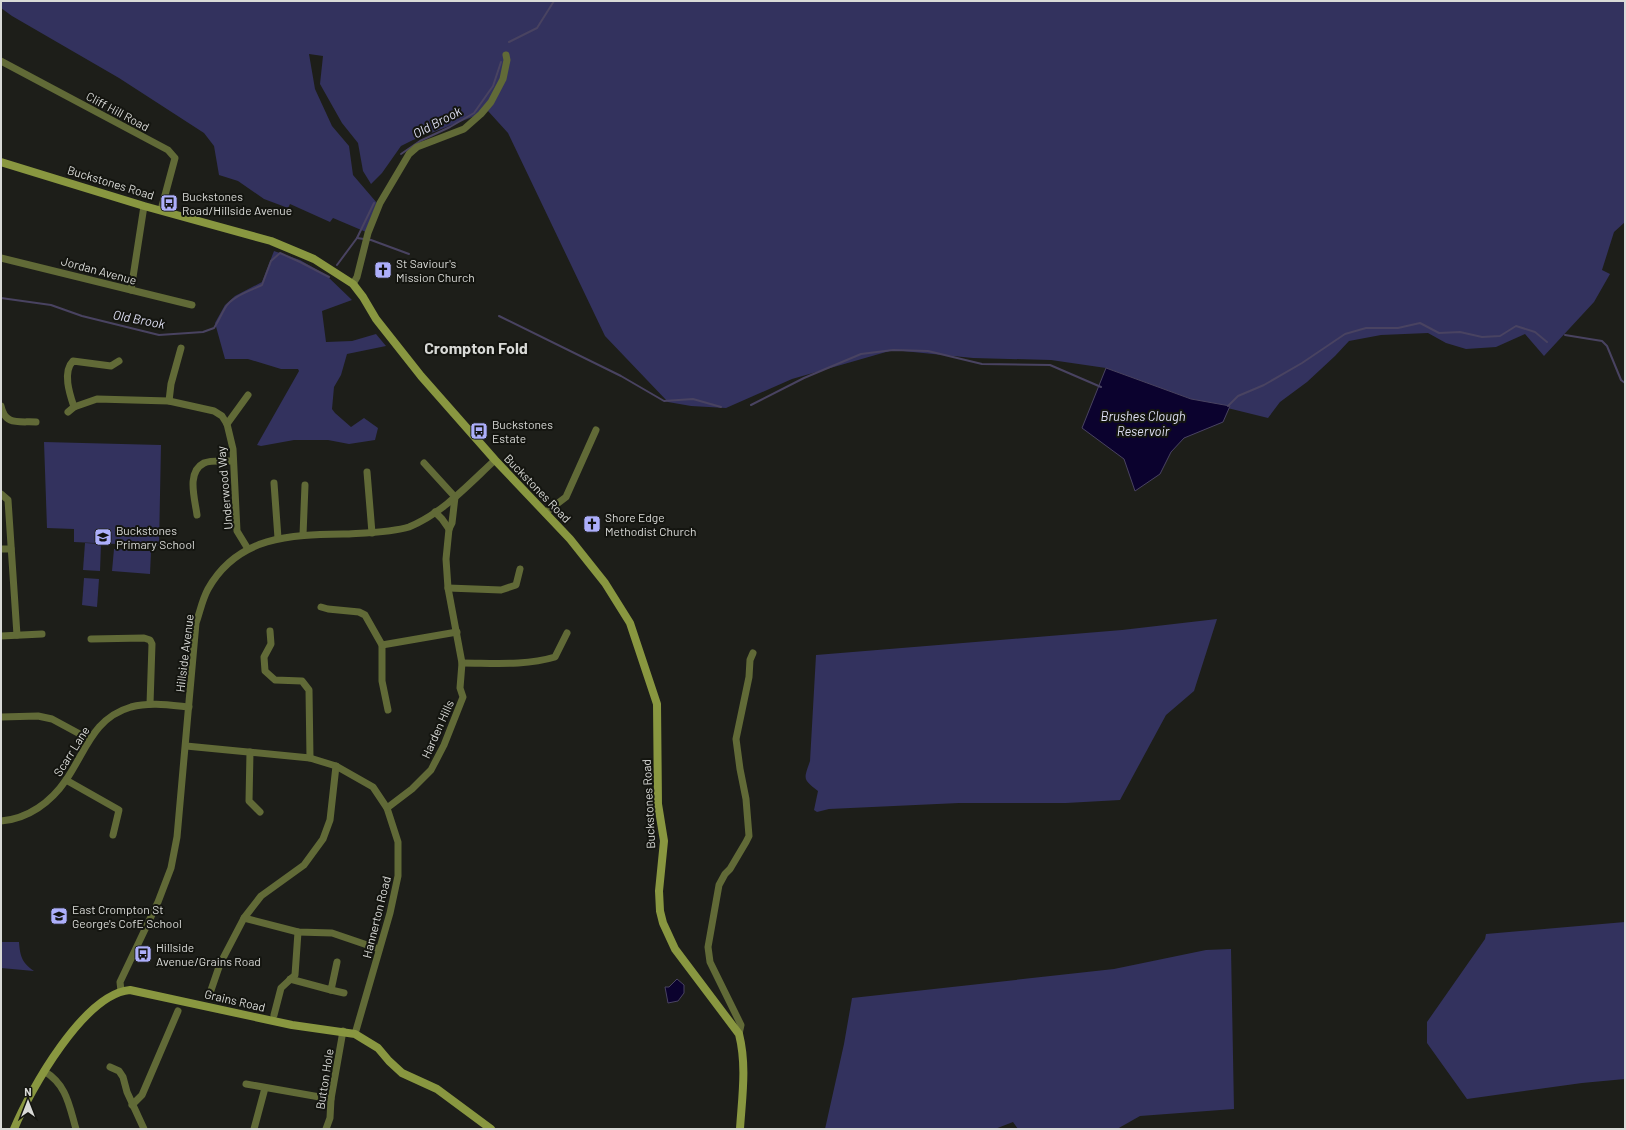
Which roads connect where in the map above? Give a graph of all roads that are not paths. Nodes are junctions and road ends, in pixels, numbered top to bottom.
1 (506, 55) dead end
2 (1, 61) edge
3 (1, 162) edge
4 (144, 206) junction
5 (161, 210) junction
6 (1, 258) edge
7 (353, 284) junction
8 (131, 290) junction
9 (192, 305) dead end
10 (181, 348) dead end
11 (119, 362) dead end
12 (248, 395) dead end
13 (169, 400) junction
14 (1, 406) edge
15 (74, 407) junction
16 (68, 412) dead end
17 (36, 422) dead end
18 (227, 424) junction
19 (596, 430) dead end
20 (495, 460) junction
21 (233, 461) junction
22 (424, 463) dead end
23 (367, 472) dead end
24 (274, 483) dead end
25 (305, 485) dead end
26 (1, 494) edge
27 (455, 497) junction
28 (435, 512) junction
29 (545, 513) junction
30 (197, 515) dead end
31 (449, 529) junction
32 (372, 533) junction
33 (303, 535) junction
34 (278, 538) junction
35 (1, 549) edge
36 (11, 549) junction
37 (248, 549) junction
38 (520, 569) dead end
39 (448, 588) junction
40 (321, 607) dead end
41 (270, 631) dead end
42 (457, 632) junction
43 (567, 633) dead end
44 (42, 634) dead end
45 (17, 635) junction
46 (1, 636) edge
47 (91, 639) dead end
48 (102, 639) junction
49 (382, 646) junction
50 (102, 647) dead end
51 (753, 653) dead end
52 (462, 663) junction
53 (150, 704) junction
54 (189, 707) junction
55 (388, 710) dead end
56 (1, 717) edge
57 (89, 739) junction
58 (186, 746) junction
59 (250, 752) junction
60 (310, 758) junction
61 (336, 766) junction
62 (66, 780) junction
63 (387, 808) junction
64 (260, 812) dead end
65 (1, 821) edge
66 (112, 835) dead end
67 (244, 918) junction
68 (298, 932) junction
69 (379, 949) junction
70 (337, 962) dead end
71 (290, 979) junction
72 (332, 990) junction
73 (121, 991) junction
74 (344, 993) dead end
75 (209, 996) dead end
76 (178, 1011) dead end
77 (274, 1015) dead end
78 (343, 1031) junction
79 (355, 1034) junction
80 (739, 1034) junction
81 (110, 1067) dead end
82 (44, 1071) junction
83 (246, 1084) dead end
84 (264, 1088) junction
85 (331, 1099) junction
86 (132, 1105) junction
87 (14, 1129) edge
88 (76, 1129) edge
89 (144, 1129) edge
90 (254, 1129) edge
91 (326, 1129) edge
92 (491, 1129) edge
93 (740, 1129) edge

1 - 7 street
2 - 5 street, Cliff Hill Road
3 - 4 main road, Buckstones Road
4 - 5 main road, Buckstones Road
4 - 8 street
5 - 7 main road, Buckstones Road
6 - 8 street, Jordan Avenue
7 - 20 main road, Buckstones Road
8 - 9 street, Jordan Avenue
10 - 13 street
11 - 15 street
12 - 18 street
13 - 15 street
13 - 18 street
14 - 17 street
15 - 16 street
18 - 21 street, Underwood Way
19 - 29 street
20 - 27 street, Hillside Avenue
20 - 29 main road, Buckstones Road
21 - 30 street
21 - 37 street, Underwood Way
22 - 27 street
23 - 32 street
24 - 34 street
25 - 33 street
26 - 36 street
27 - 28 street, Hillside Avenue
27 - 31 street, Harden Hills
28 - 31 street
28 - 32 street, Hillside Avenue
29 - 80 main road, Buckstones Road
31 - 39 street, Harden Hills
32 - 33 street, Hillside Avenue
33 - 34 street, Hillside Avenue
34 - 37 street, Hillside Avenue
35 - 36 street
36 - 45 street
37 - 54 street, Hillside Avenue
38 - 39 street
39 - 42 street, Harden Hills
40 - 49 street
41 - 60 street
42 - 49 street
42 - 52 street, Harden Hills
43 - 52 street
44 - 45 street
45 - 46 street
47 - 48 street
48 - 50 street
48 - 53 street
49 - 55 street
51 - 80 street
52 - 63 street, Harden Hills
53 - 54 street, Scarr Lane
53 - 57 street, Scarr Lane
54 - 58 street, Hillside Avenue
56 - 57 street
57 - 62 street, Scarr Lane
58 - 59 street, Hannerton Road
58 - 73 street, Hillside Avenue
59 - 60 street, Hannerton Road
59 - 64 street
60 - 61 street, Hannerton Road
61 - 63 street, Hannerton Road
61 - 67 street
62 - 65 street, Scarr Lane
62 - 66 street
63 - 69 street, Hannerton Road
67 - 68 street
67 - 75 street
68 - 69 street
68 - 71 street
69 - 79 street, Hannerton Road
70 - 72 street
71 - 72 street
71 - 77 street
72 - 74 street
73 - 78 main road, Grains Road
73 - 82 main road
76 - 86 street
78 - 79 main road, Grains Road
78 - 85 street, Button Hole
79 - 92 main road, Grains Road
80 - 93 main road, Buckstones Road
81 - 86 street
82 - 87 main road
82 - 88 street
83 - 84 street
84 - 85 street
84 - 90 street
85 - 91 street, Button Hole
86 - 89 street

